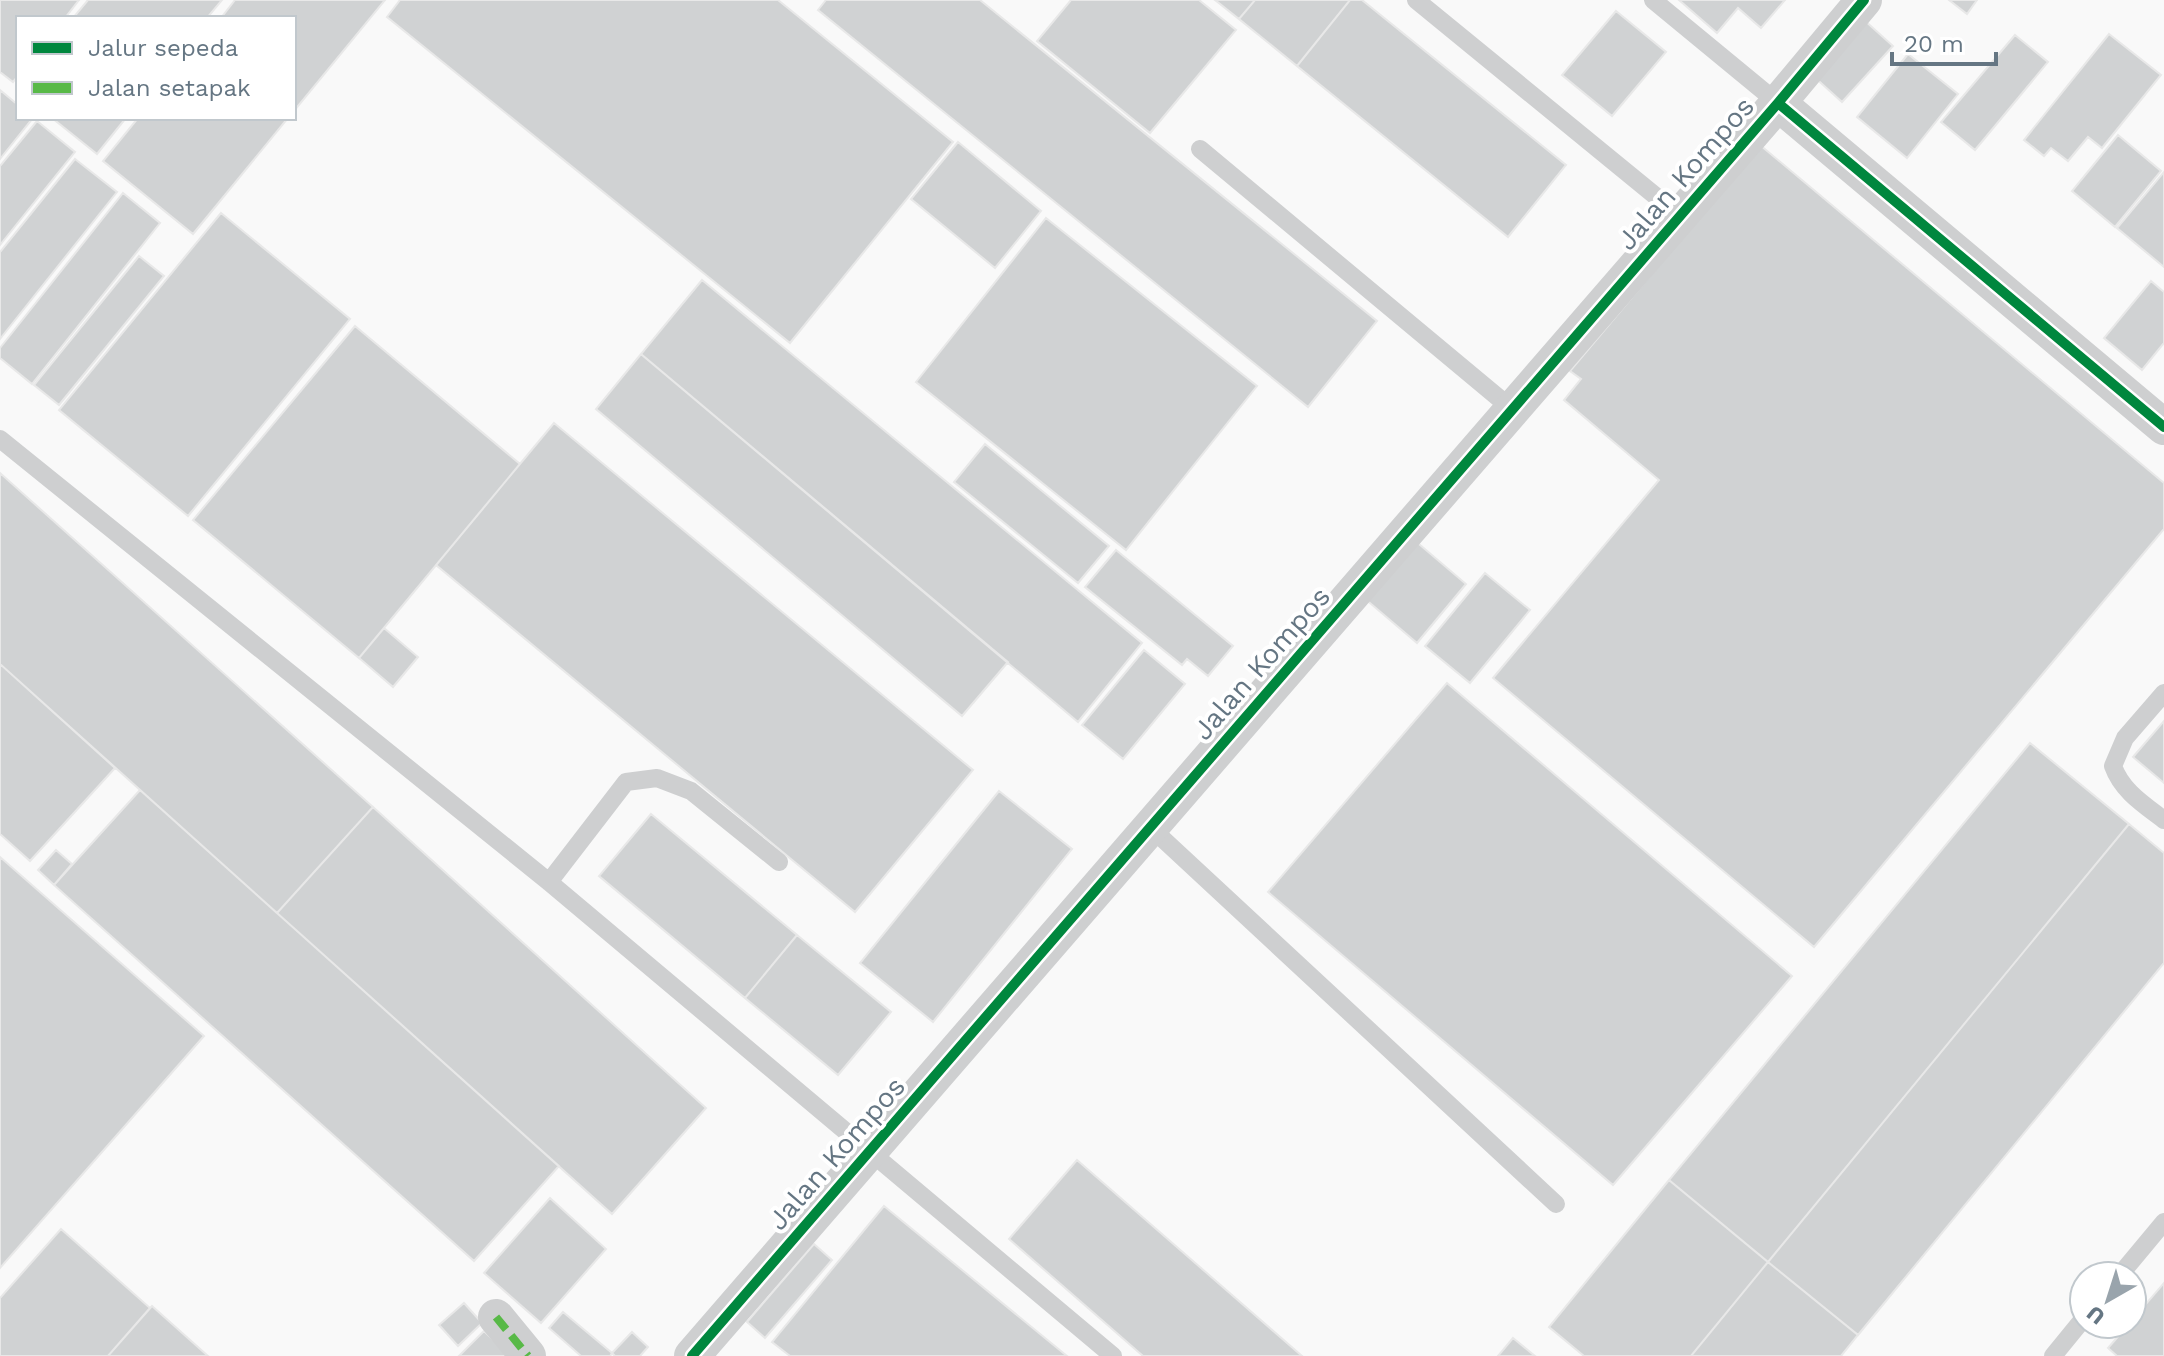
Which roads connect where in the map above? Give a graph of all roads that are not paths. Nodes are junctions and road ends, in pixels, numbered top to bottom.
1 (1416, 0) edge
2 (1653, 0) edge
3 (1864, 0) edge
4 (1778, 103) junction
5 (1200, 149) dead end
6 (1680, 216) junction
7 (1512, 409) junction
8 (2164, 427) edge
9 (0, 439) edge
10 (2164, 693) edge
11 (2164, 820) edge
12 (1150, 827) junction
13 (779, 862) dead end
14 (549, 882) junction
15 (870, 1150) junction
16 (1556, 1204) dead end
17 (2164, 1222) edge
18 (2132, 1260) edge
19 (496, 1317) dead end
20 (2068, 1338) edge
21 (528, 1356) edge
22 (692, 1356) edge
23 (1113, 1356) edge
24 (2053, 1356) edge

1 - 6 lane
2 - 4 lane
3 - 4 street, Jalan Kompos
4 - 6 street, Jalan Kompos
4 - 8 street
5 - 7 lane
6 - 7 street, Jalan Kompos
7 - 12 street, Jalan Kompos
9 - 14 lane
10 - 11 lane
12 - 15 street, Jalan Kompos
12 - 16 lane
13 - 14 lane
14 - 15 lane
15 - 22 street, Jalan Kompos
15 - 23 lane
17 - 18 lane
19 - 21 street
20 - 24 lane

